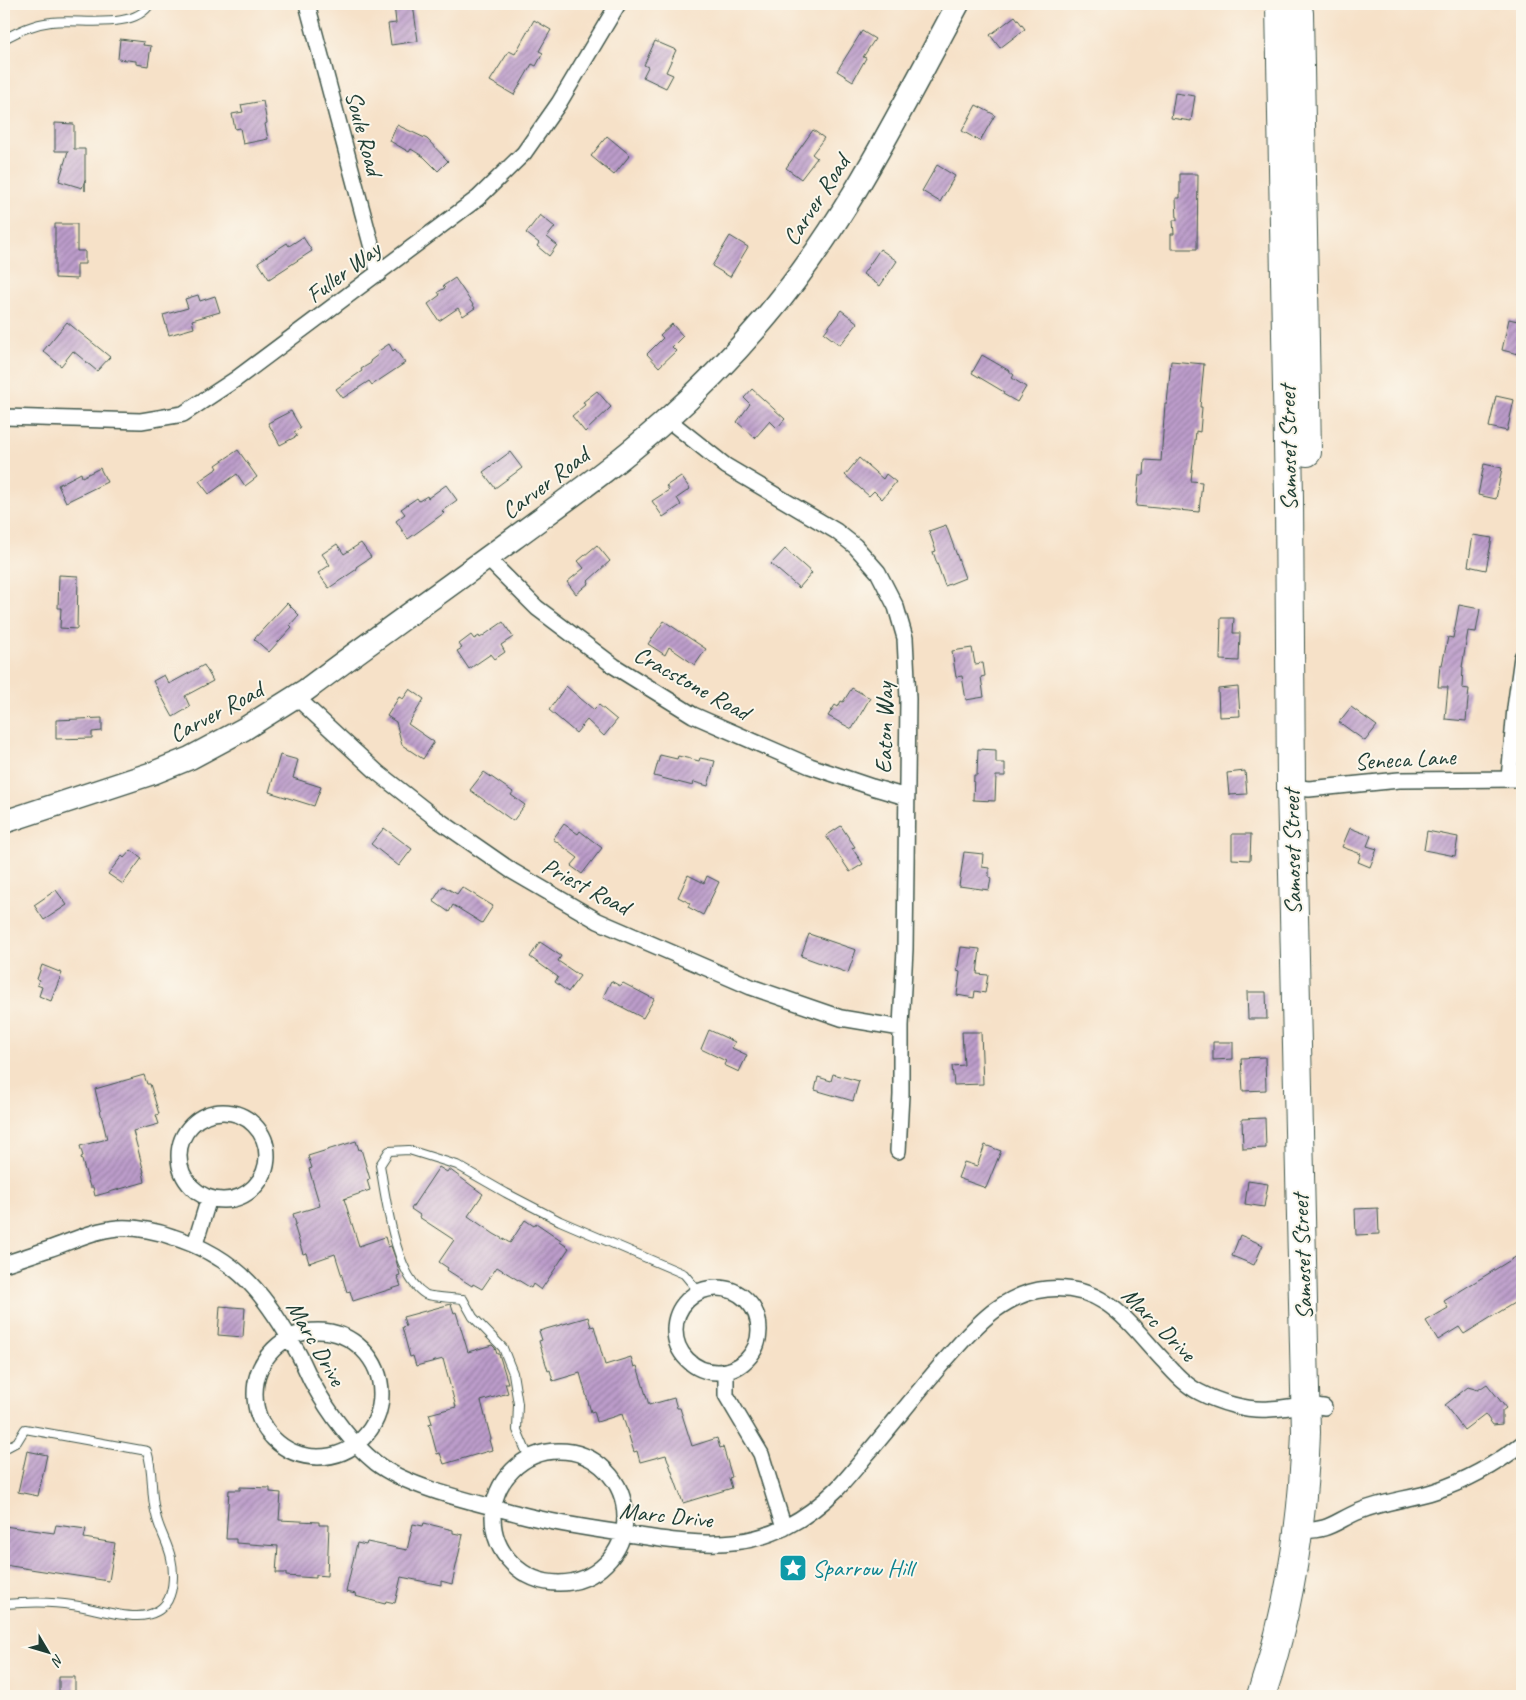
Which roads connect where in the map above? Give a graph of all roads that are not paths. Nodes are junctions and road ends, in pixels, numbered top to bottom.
1 (150, 4) edge
2 (307, 4) edge
3 (618, 4) edge
4 (958, 4) edge
5 (1280, 4) edge
6 (1298, 4) edge
7 (4, 39) edge
8 (379, 274) junction
9 (4, 416) edge
10 (667, 419) junction
11 (487, 558) junction
12 (1522, 657) edge
13 (296, 697) junction
14 (1516, 779) edge
15 (1300, 788) junction
16 (906, 796) junction
17 (4, 822) edge
18 (901, 1028) junction
19 (898, 1151) dead end
20 (209, 1198) junction
21 (195, 1244) junction
22 (4, 1264) edge
23 (699, 1292) junction
24 (288, 1339) junction
25 (726, 1371) junction
26 (1315, 1405) junction
27 (356, 1444) junction
28 (1522, 1444) edge
29 (4, 1449) edge
30 (529, 1458) junction
31 (494, 1507) junction
32 (784, 1528) junction
33 (1309, 1530) junction
34 (623, 1534) junction
35 (4, 1604) edge
36 (1261, 1696) edge
37 (1280, 1696) edge

1 - 7 lane
2 - 8 street, Soule Road
3 - 8 street, Fuller Way
4 - 10 street, Carver Road
5 - 15 highway, Samoset Street
6 - 15 highway, Samoset Street
8 - 9 street, Fuller Way
10 - 11 street, Carver Road
10 - 16 street, Eaton Way
11 - 13 street, Carver Road
11 - 16 street, Cracstone Road
12 - 14 street
13 - 17 street, Carver Road
13 - 18 street, Priest Road
14 - 15 street, Seneca Lane
15 - 26 highway, Samoset Street
16 - 18 street, Eaton Way
18 - 19 street, Eaton Way
20 - 20 street
20 - 21 street
21 - 22 street, Marc Drive
21 - 24 street, Marc Drive
23 - 25 street
23 - 25 street
23 - 30 lane
24 - 27 street, Marc Drive
24 - 27 street
24 - 27 street
25 - 32 street
26 - 32 street, Marc Drive
26 - 33 highway, Samoset Street
27 - 31 street, Marc Drive
28 - 33 street
29 - 35 lane
30 - 31 street
30 - 34 street
31 - 34 street, Marc Drive
31 - 34 street
32 - 34 street, Marc Drive
33 - 36 highway, Samoset Street
33 - 37 highway, Samoset Street

